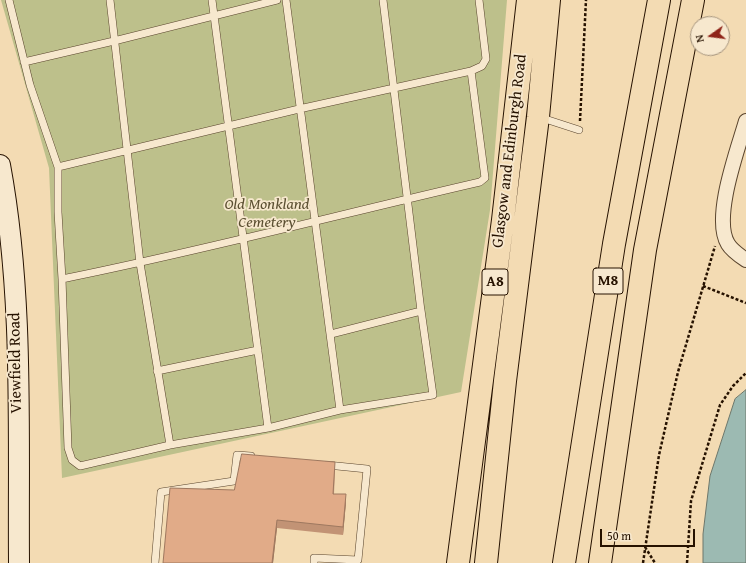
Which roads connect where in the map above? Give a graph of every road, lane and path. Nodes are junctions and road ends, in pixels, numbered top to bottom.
1 (8, 0) edge
2 (110, 0) edge
3 (212, 0) edge
4 (277, 0) edge
5 (286, 0) edge
6 (383, 0) edge
7 (479, 0) edge
8 (528, 0) edge
9 (549, 0) edge
10 (586, 0) edge
11 (659, 0) edge
12 (693, 0) edge
13 (214, 16) junction
14 (114, 41) junction
15 (24, 62) junction
16 (471, 71) junction
17 (393, 88) junction
18 (299, 109) junction
19 (538, 117) junction
20 (746, 121) edge
21 (227, 126) junction
22 (579, 130) joint
23 (128, 151) junction
24 (0, 165) edge
25 (58, 167) junction
26 (407, 199) junction
27 (314, 221) junction
28 (722, 223) junction
29 (242, 238) junction
30 (746, 260) edge
31 (140, 264) junction
32 (62, 279) junction
33 (703, 286) junction
34 (746, 303) edge
35 (421, 310) junction
36 (330, 334) junction
37 (258, 350) junction
38 (157, 371) junction
39 (746, 373) edge
40 (340, 410) junction
41 (268, 428) junction
42 (170, 445) junction
43 (260, 457) edge
44 (321, 464) edge
45 (645, 547) junction
46 (19, 563) edge
47 (155, 563) edge
48 (314, 563) edge
49 (458, 563) edge
50 (486, 563) edge
51 (564, 563) edge
52 (600, 563) edge
53 (642, 563) edge
54 (654, 563) edge
55 (687, 563) edge

1 - 15 lane
2 - 14 lane
3 - 13 lane
4 - 13 lane
5 - 18 lane
6 - 17 lane
7 - 16 lane
8 - 49 highway, Glasgow and Edinburgh Road / A8
9 - 19 highway, Glasgow and Edinburgh Road / A8
10 - 22 path
11 - 51 highway, M8
12 - 52 highway, M8
13 - 14 lane
13 - 21 lane
14 - 15 lane
14 - 23 lane
15 - 25 lane
16 - 17 lane
16 - 26 lane
17 - 18 lane
17 - 26 lane
18 - 21 lane
18 - 27 lane
19 - 22 lane
19 - 50 highway, Glasgow and Edinburgh Road / A8
20 - 28 street
21 - 23 lane
21 - 29 lane
23 - 25 lane
23 - 31 lane
24 - 46 street, Viewfield Road
25 - 32 lane
26 - 27 lane
26 - 35 lane
27 - 29 lane
27 - 36 lane
28 - 30 street
28 - 33 path
29 - 31 lane
29 - 37 lane
31 - 32 lane
31 - 38 lane
32 - 42 lane
33 - 34 path
33 - 45 path
35 - 36 lane
35 - 40 lane
36 - 40 lane
37 - 38 lane
37 - 41 lane
38 - 42 lane
39 - 55 path
40 - 41 lane
41 - 42 lane
43 - 47 lane
44 - 48 lane
45 - 53 path
45 - 54 path

